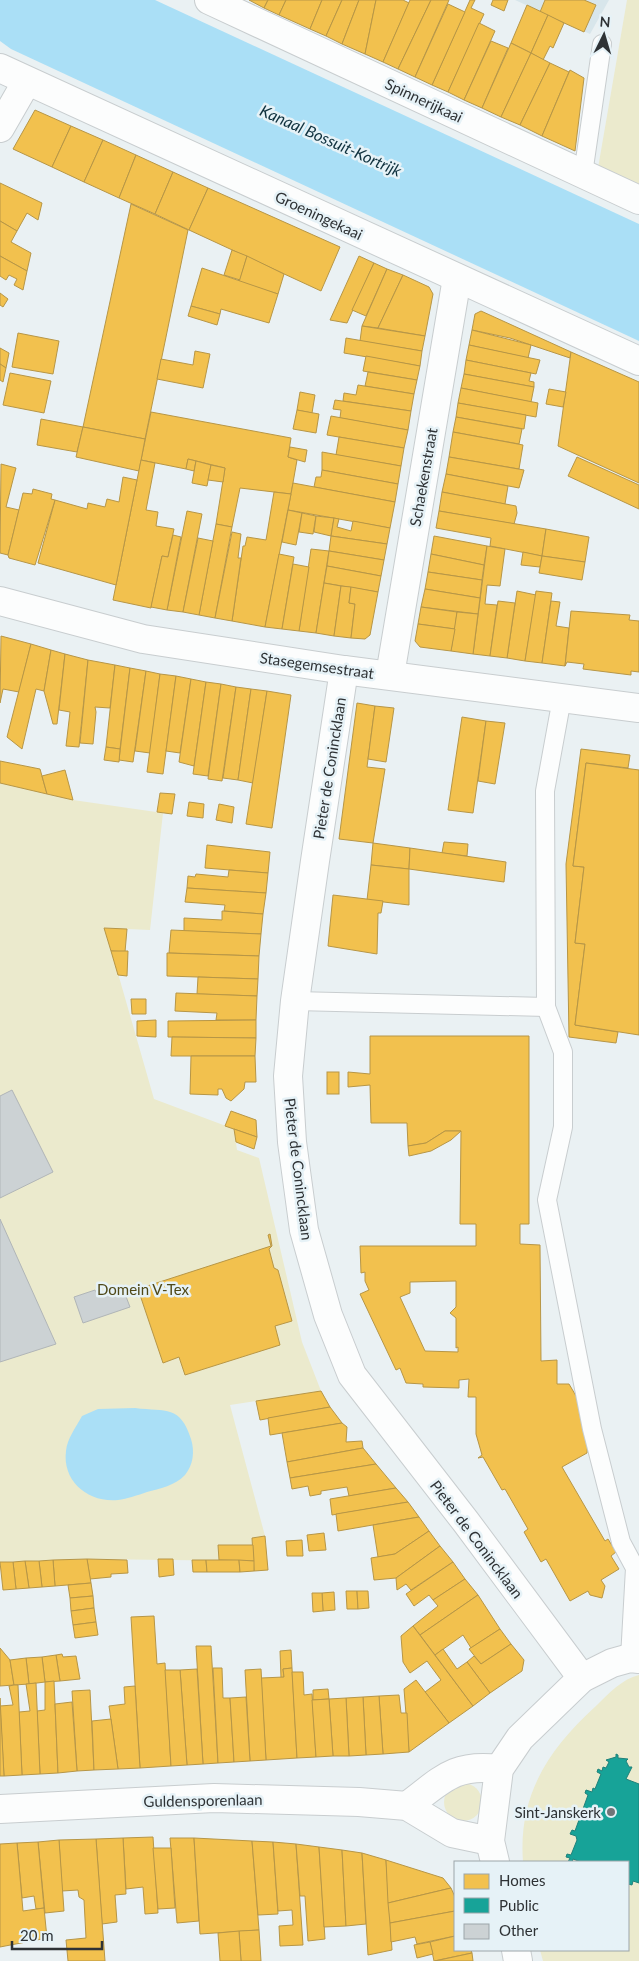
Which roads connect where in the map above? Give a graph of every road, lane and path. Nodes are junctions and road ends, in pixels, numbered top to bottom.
1 (208, 0) edge
2 (602, 44) dead end
3 (0, 68) edge
4 (27, 81) junction
5 (0, 128) edge
6 (587, 176) junction
7 (639, 200) edge
8 (457, 278) junction
9 (639, 361) edge
10 (0, 601) edge
11 (344, 670) junction
12 (390, 675) junction
13 (562, 698) junction
14 (639, 708) edge
15 (295, 1001) junction
16 (546, 1007) junction
17 (635, 1658) edge
18 (582, 1678) junction
19 (499, 1769) junction
20 (407, 1806) junction
21 (0, 1809) edge
22 (492, 1852) edge

1 - 6 street, Spinnerijkaai
2 - 6 lane
3 - 4 street, Groeningekaai
4 - 5 street
4 - 8 street, Groeningekaai
6 - 7 street, Spinnerijkaai
8 - 9 street, Groeningekaai
8 - 12 street, Schaekenstraat
10 - 11 street, Stasegemsestraat
11 - 12 street, Stasegemsestraat
11 - 15 street, Pieter de Conincklaan
12 - 13 street, Stasegemsestraat
13 - 14 street, Stasegemsestraat
13 - 16 lane
15 - 16 lane
15 - 18 street, Pieter de Conincklaan
16 - 17 lane
17 - 18 street
18 - 19 street
19 - 20 street
19 - 22 street
20 - 21 street, Guldensporenlaan
20 - 22 street, Guldensporenlaan

